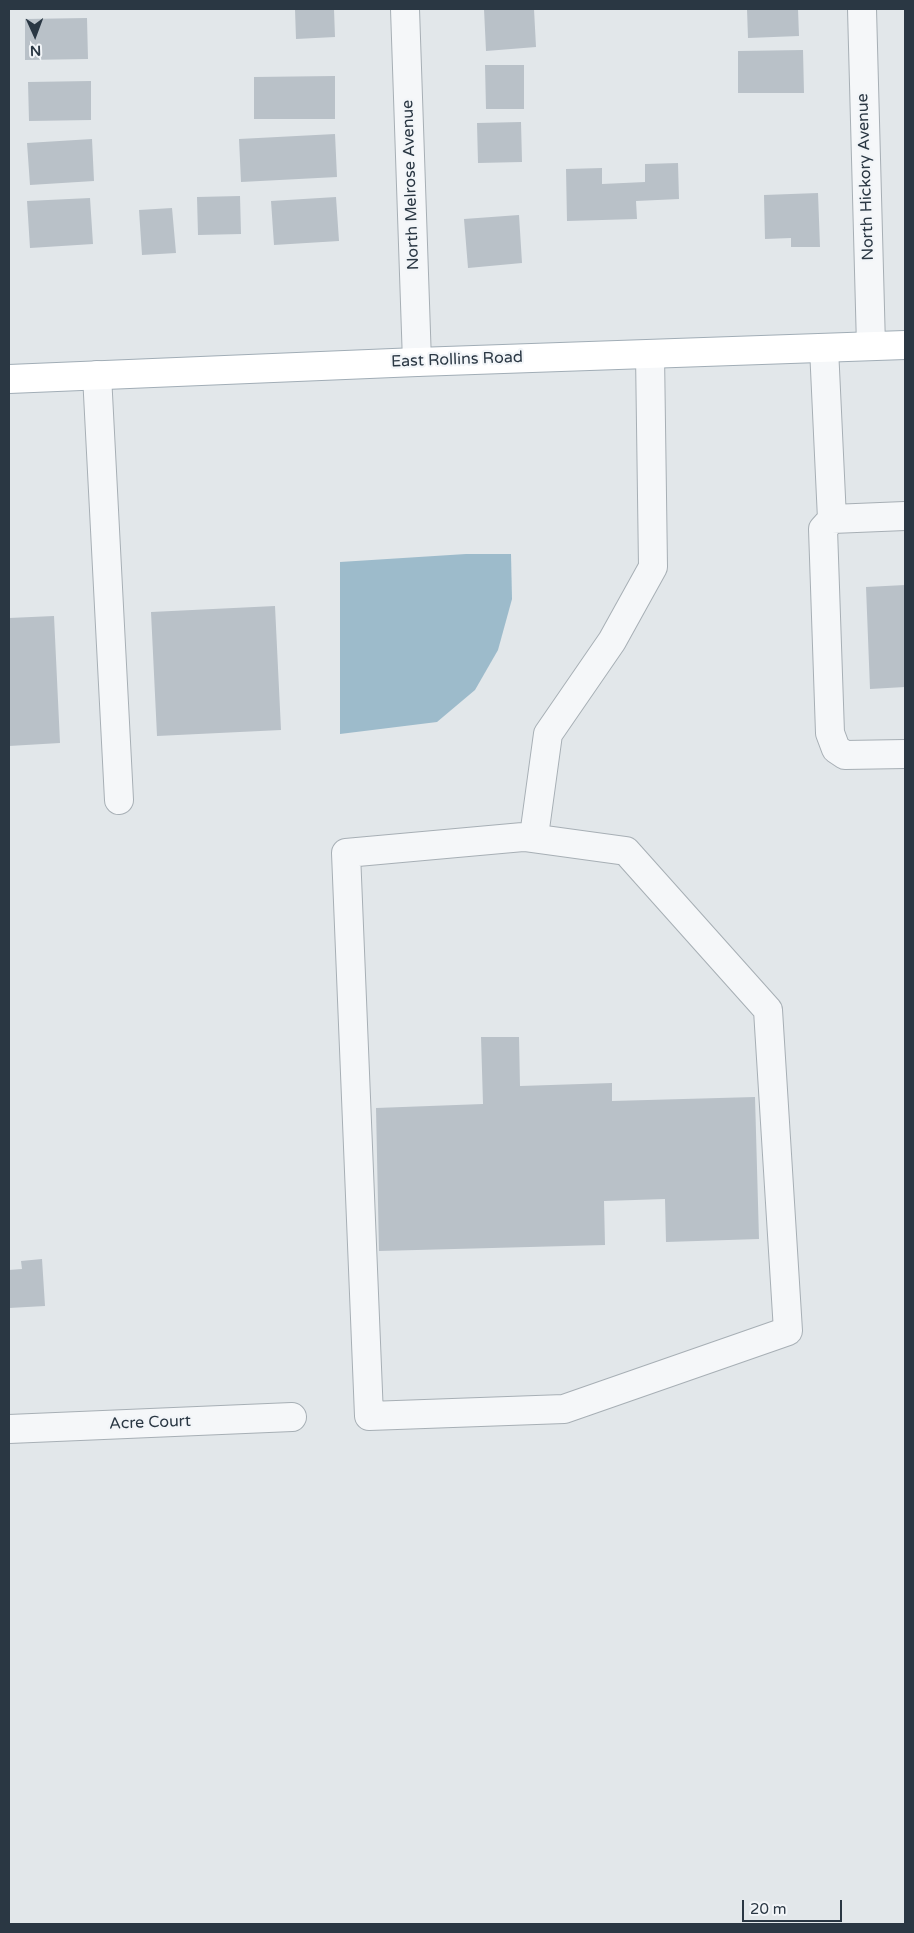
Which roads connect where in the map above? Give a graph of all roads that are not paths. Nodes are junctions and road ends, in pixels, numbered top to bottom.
1 (405, 9) edge
2 (862, 9) edge
3 (905, 345) edge
4 (871, 346) junction
5 (824, 348) junction
6 (650, 354) junction
7 (417, 362) junction
8 (97, 376) junction
9 (9, 379) edge
10 (905, 516) edge
11 (832, 519) junction
12 (905, 754) edge
13 (119, 800) dead end
14 (524, 837) junction
15 (292, 1417) dead end
16 (9, 1429) edge

1 - 7 street, North Melrose Avenue
2 - 4 street, North Hickory Avenue
3 - 4 main road, East Rollins Road
4 - 5 main road, East Rollins Road
5 - 6 main road, East Rollins Road
5 - 11 street
6 - 7 main road, East Rollins Road
6 - 14 street
7 - 8 main road, East Rollins Road
8 - 9 main road, East Rollins Road
8 - 13 street
10 - 11 street
11 - 12 street
14 - 14 street
15 - 16 street, Acre Court

